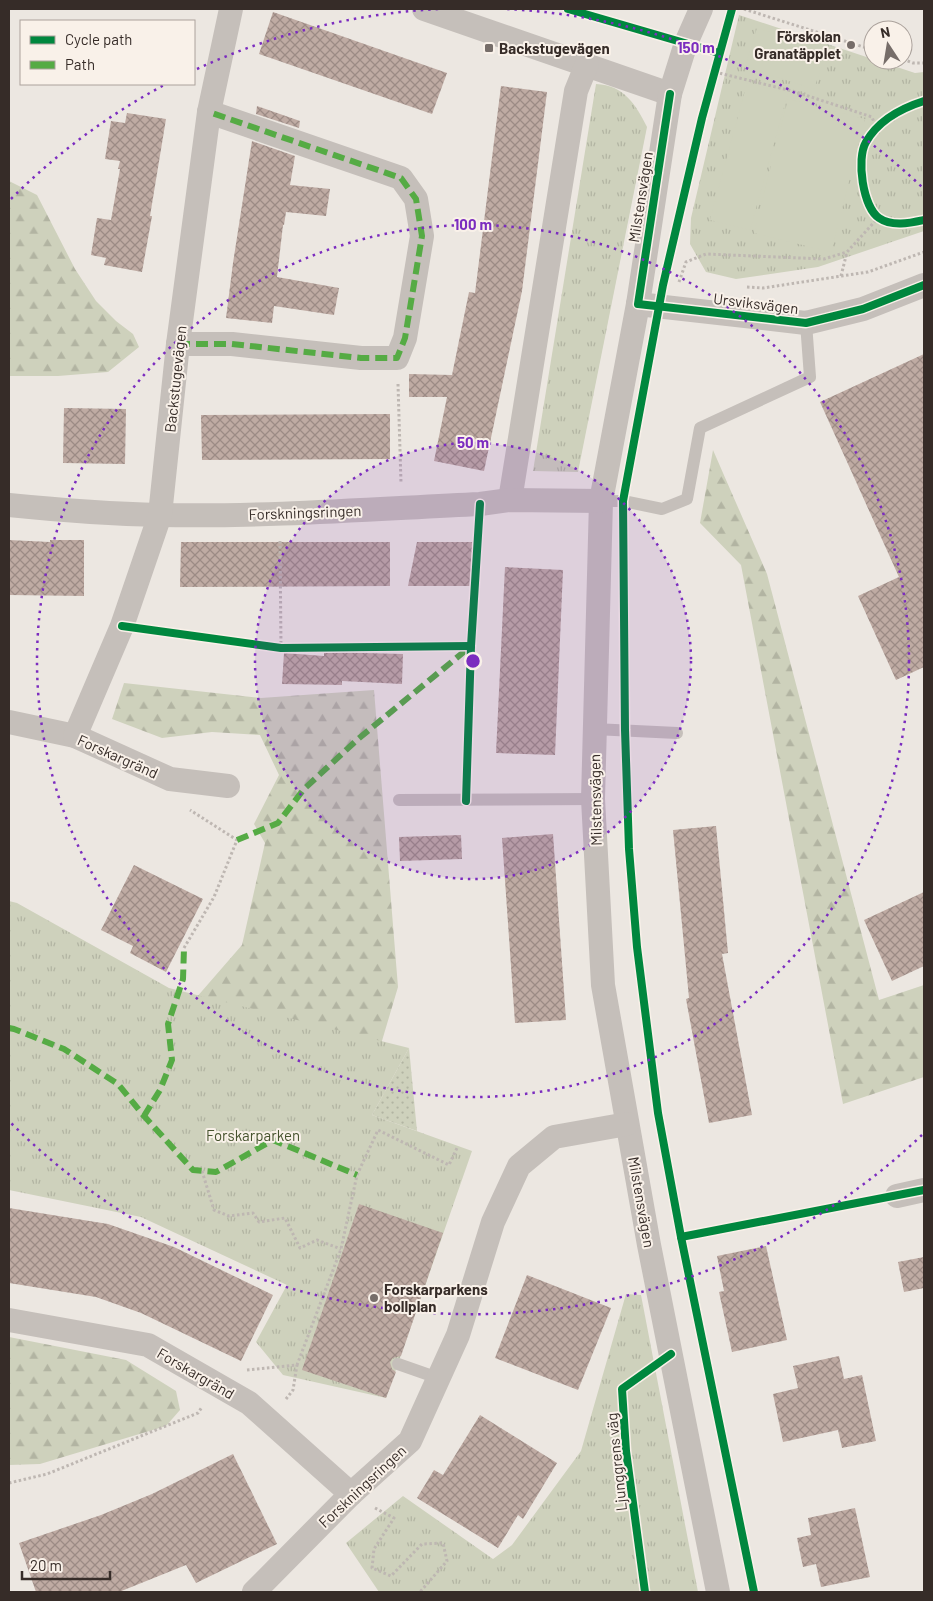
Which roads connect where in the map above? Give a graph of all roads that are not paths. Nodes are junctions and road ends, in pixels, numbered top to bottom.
1 (231, 9) edge
2 (424, 9) edge
3 (701, 9) edge
4 (587, 64) junction
5 (670, 94) junction
6 (209, 112) junction
7 (924, 285) edge
8 (638, 304) junction
9 (806, 323) junction
10 (178, 344) junction
11 (510, 500) junction
12 (601, 501) junction
13 (9, 505) edge
14 (160, 515) junction
15 (9, 722) edge
16 (594, 729) junction
17 (677, 733) dead end
18 (75, 736) junction
19 (228, 786) dead end
20 (400, 800) dead end
21 (593, 800) junction
22 (627, 1124) junction
23 (924, 1190) edge
24 (897, 1196) dead end
25 (9, 1320) edge
26 (398, 1364) dead end
27 (438, 1378) junction
28 (351, 1494) junction
29 (254, 1592) edge
30 (718, 1592) edge

1 - 6 street, Backstugevägen
2 - 4 street
3 - 5 street, Milstensvägen
4 - 5 street
4 - 11 street
5 - 8 street, Milstensvägen
6 - 10 street, Backstugevägen
6 - 10 street
7 - 9 street, Ursviksvägen
8 - 9 street, Ursviksvägen
8 - 12 street, Milstensvägen
9 - 12 lane
10 - 14 street, Backstugevägen
11 - 12 street, Forskningsringen
11 - 14 street, Forskningsringen
12 - 16 street, Milstensvägen
13 - 14 street, Forskningsringen
14 - 18 street, Backstugevägen
15 - 18 street, Forskargränd
16 - 17 lane
16 - 21 street, Milstensvägen
18 - 19 street, Forskargränd
20 - 21 lane
21 - 22 street, Milstensvägen
22 - 27 street, Forskningsringen
22 - 30 street, Milstensvägen
23 - 24 street
25 - 28 street, Forskargränd
26 - 27 lane
27 - 28 street, Forskningsringen
28 - 29 street, Forskningsringen

